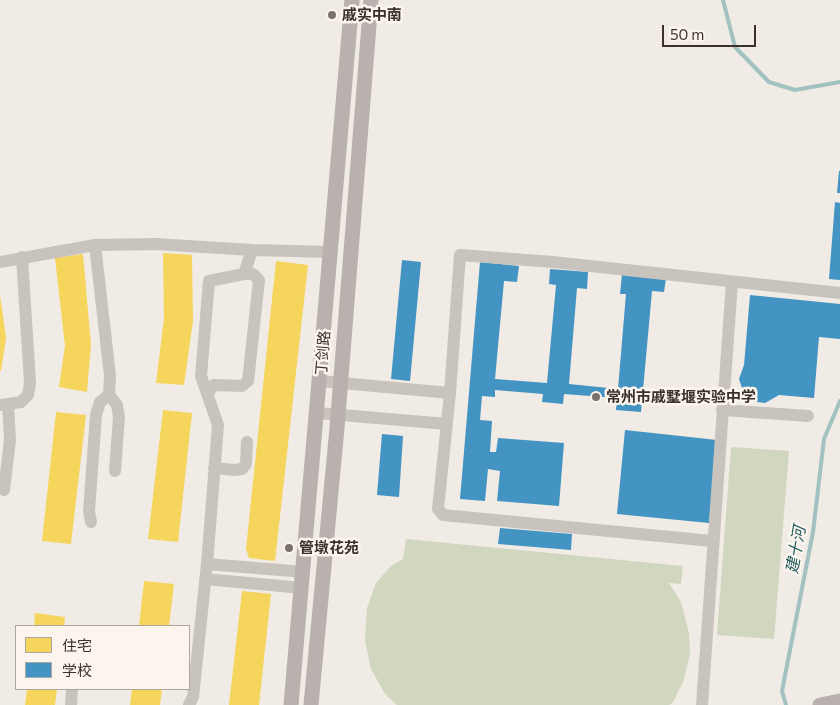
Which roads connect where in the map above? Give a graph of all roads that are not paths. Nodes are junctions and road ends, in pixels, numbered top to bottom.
1 (352, 0) edge
2 (371, 0) edge
3 (95, 245) junction
4 (252, 250) junction
5 (331, 252) junction
6 (22, 258) junction
7 (0, 262) edge
8 (244, 274) junction
9 (732, 282) junction
10 (840, 293) edge
11 (320, 381) junction
12 (341, 383) junction
13 (450, 393) junction
14 (207, 394) junction
15 (109, 395) junction
16 (4, 404) edge
17 (722, 410) junction
18 (318, 413) junction
19 (338, 414) junction
20 (808, 416) dead end
21 (447, 424) junction
22 (248, 442) dead end
23 (214, 468) junction
24 (115, 471) dead end
25 (4, 490) dead end
26 (91, 522) dead end
27 (712, 541) junction
28 (208, 564) junction
29 (304, 572) junction
30 (205, 579) junction
31 (302, 588) junction
32 (72, 690) edge
33 (840, 700) edge
34 (71, 705) edge
35 (189, 705) edge
36 (291, 705) edge
37 (311, 705) edge
38 (702, 705) edge
39 (820, 705) edge

1 - 5 main road, 丁剑路
2 - 12 main road, 丁剑路
3 - 4 lane
3 - 6 lane
3 - 15 lane
4 - 5 lane
4 - 8 lane
5 - 11 main road, 丁剑路
6 - 7 lane
6 - 16 lane
8 - 14 lane
8 - 14 lane
9 - 10 lane
9 - 13 lane
9 - 17 lane
11 - 12 lane
11 - 18 main road, 丁剑路
12 - 13 lane
12 - 19 main road, 丁剑路
13 - 21 lane
14 - 23 lane
15 - 24 lane
15 - 26 lane
16 - 25 lane
17 - 20 lane
17 - 27 lane
18 - 19 lane
18 - 29 main road, 丁剑路
19 - 21 lane
19 - 37 main road, 丁剑路
21 - 27 lane
22 - 23 lane
23 - 28 lane
27 - 38 lane
28 - 29 lane
28 - 30 lane
29 - 31 main road, 丁剑路
30 - 31 lane
30 - 35 lane
31 - 36 main road, 丁剑路
32 - 34 lane
33 - 39 main road

